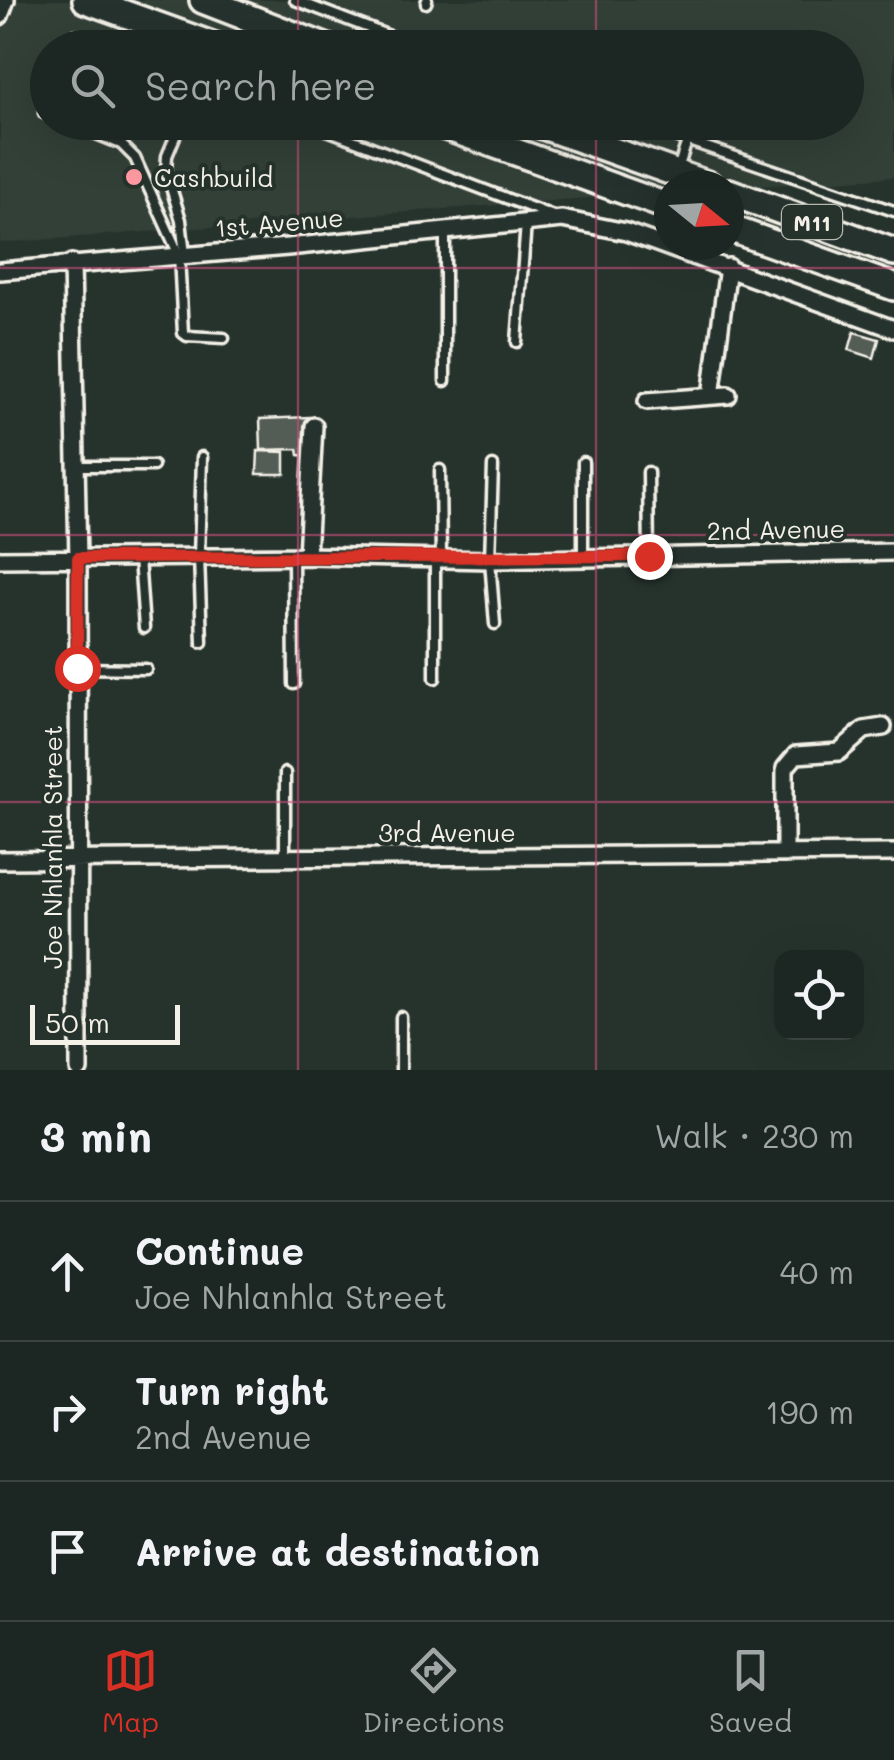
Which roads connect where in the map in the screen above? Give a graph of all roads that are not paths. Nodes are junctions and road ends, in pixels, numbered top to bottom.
1 (6, 0) edge
2 (86, 0) edge
3 (203, 0) edge
4 (295, 0) edge
5 (0, 16) edge
6 (170, 30) edge
7 (280, 30) edge
8 (374, 30) edge
9 (107, 140) edge
10 (174, 140) edge
11 (353, 140) edge
12 (483, 140) edge
13 (583, 140) edge
14 (684, 140) edge
15 (687, 141) junction
16 (668, 170) edge
17 (678, 170) edge
18 (744, 197) edge
19 (654, 201) edge
20 (894, 211) edge
21 (562, 220) junction
22 (526, 223) junction
23 (445, 232) junction
24 (744, 233) edge
25 (894, 252) edge
26 (182, 255) junction
27 (72, 263) junction
28 (728, 267) junction
29 (0, 270) edge
30 (894, 286) edge
31 (894, 329) edge
32 (224, 338) dead end
33 (518, 342) dead end
34 (444, 381) dead end
35 (711, 396) junction
36 (728, 396) dead end
37 (647, 401) dead end
38 (314, 426) dead end
39 (202, 458) dead end
40 (583, 462) dead end
41 (76, 466) junction
42 (153, 466) dead end
43 (492, 466) dead end
44 (440, 470) dead end
45 (648, 472) dead end
46 (894, 552) edge
47 (300, 556) junction
48 (649, 556) junction
49 (198, 557) junction
50 (78, 558) junction
51 (140, 558) junction
52 (583, 558) junction
53 (0, 559) edge
54 (438, 559) junction
55 (490, 560) junction
56 (495, 624) dead end
57 (144, 628) dead end
58 (202, 642) dead end
59 (77, 668) junction
60 (146, 669) dead end
61 (435, 678) dead end
62 (294, 684) dead end
63 (882, 727) dead end
64 (286, 772) dead end
65 (786, 854) junction
66 (894, 854) edge
67 (286, 858) junction
68 (0, 860) edge
69 (76, 860) junction
70 (401, 1017) dead end
71 (79, 1070) edge
72 (401, 1070) edge

1 - 5 street
2 - 6 main road
3 - 7 main road
4 - 8 lane
9 - 26 lane
10 - 26 lane
11 - 21 lane
12 - 19 main road
13 - 16 main road
14 - 15 lane
15 - 17 lane
15 - 20 lane
18 - 25 main road, M11
21 - 22 street, 1st Avenue
21 - 28 street, 1st Avenue
22 - 23 street, 1st Avenue
22 - 33 lane
23 - 26 street, 1st Avenue
23 - 34 lane
24 - 30 main road, M11
26 - 27 street, 1st Avenue
26 - 32 lane
27 - 29 street, 1st Avenue
27 - 41 street, Joe Nhlanhla Street
28 - 31 street, 1st Avenue
28 - 35 street
35 - 36 street
35 - 37 street
38 - 47 street
39 - 49 lane
40 - 52 lane
41 - 42 lane
41 - 50 street, Joe Nhlanhla Street
43 - 55 lane
44 - 54 lane
45 - 48 lane
46 - 48 street, 2nd Avenue
47 - 49 street, 2nd Avenue
47 - 54 street, 2nd Avenue
47 - 62 lane
48 - 52 street, 2nd Avenue
49 - 51 street, 2nd Avenue
49 - 58 lane
50 - 51 street, 2nd Avenue
50 - 53 street, 2nd Avenue
50 - 59 street, Joe Nhlanhla Street
51 - 57 lane
52 - 55 street, 2nd Avenue
54 - 55 street, 2nd Avenue
54 - 61 lane
55 - 56 lane
59 - 60 lane
59 - 69 street, Joe Nhlanhla Street
63 - 65 street
64 - 67 lane
65 - 66 street, 3rd Avenue
65 - 67 street, 3rd Avenue
67 - 69 street, 3rd Avenue
68 - 69 street, 3rd Avenue
69 - 71 street, Joe Nhlanhla Street
70 - 72 lane

